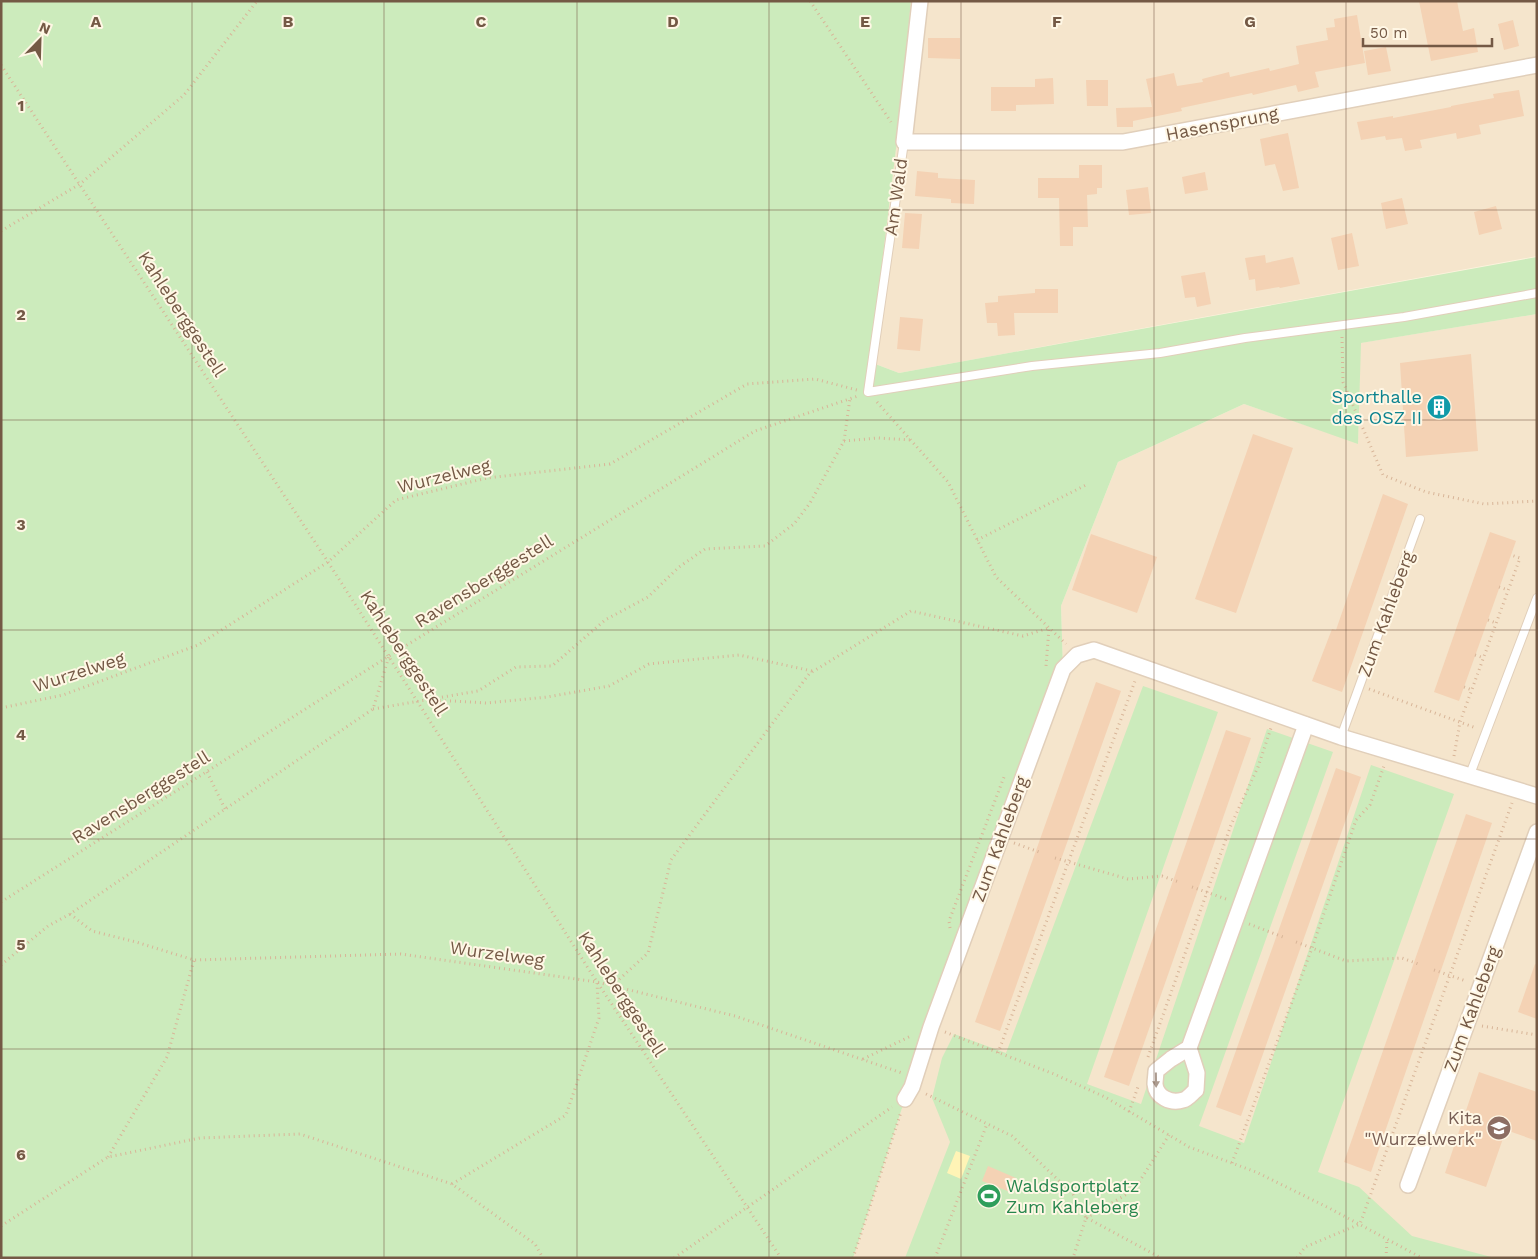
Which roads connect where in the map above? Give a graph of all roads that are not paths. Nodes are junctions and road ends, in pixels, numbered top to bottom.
1 (920, 1) edge
2 (1537, 65) edge
3 (904, 142) junction
4 (1537, 293) edge
5 (1420, 520) dead end
6 (1537, 598) edge
7 (1306, 725) junction
8 (1341, 737) junction
9 (1469, 777) junction
10 (1537, 796) edge
11 (1537, 832) edge
12 (1189, 1048) dead end
13 (910, 1088) road end
14 (1408, 1185) dead end

1 - 3 street, Am Wald
2 - 3 street, Hasensprung
3 - 4 lane, Am Wald
5 - 8 lane, Zum Kahleberg
6 - 9 lane
7 - 8 street
7 - 12 street
7 - 13 street, Zum Kahleberg
8 - 9 street
9 - 10 street
11 - 14 street, Zum Kahleberg

